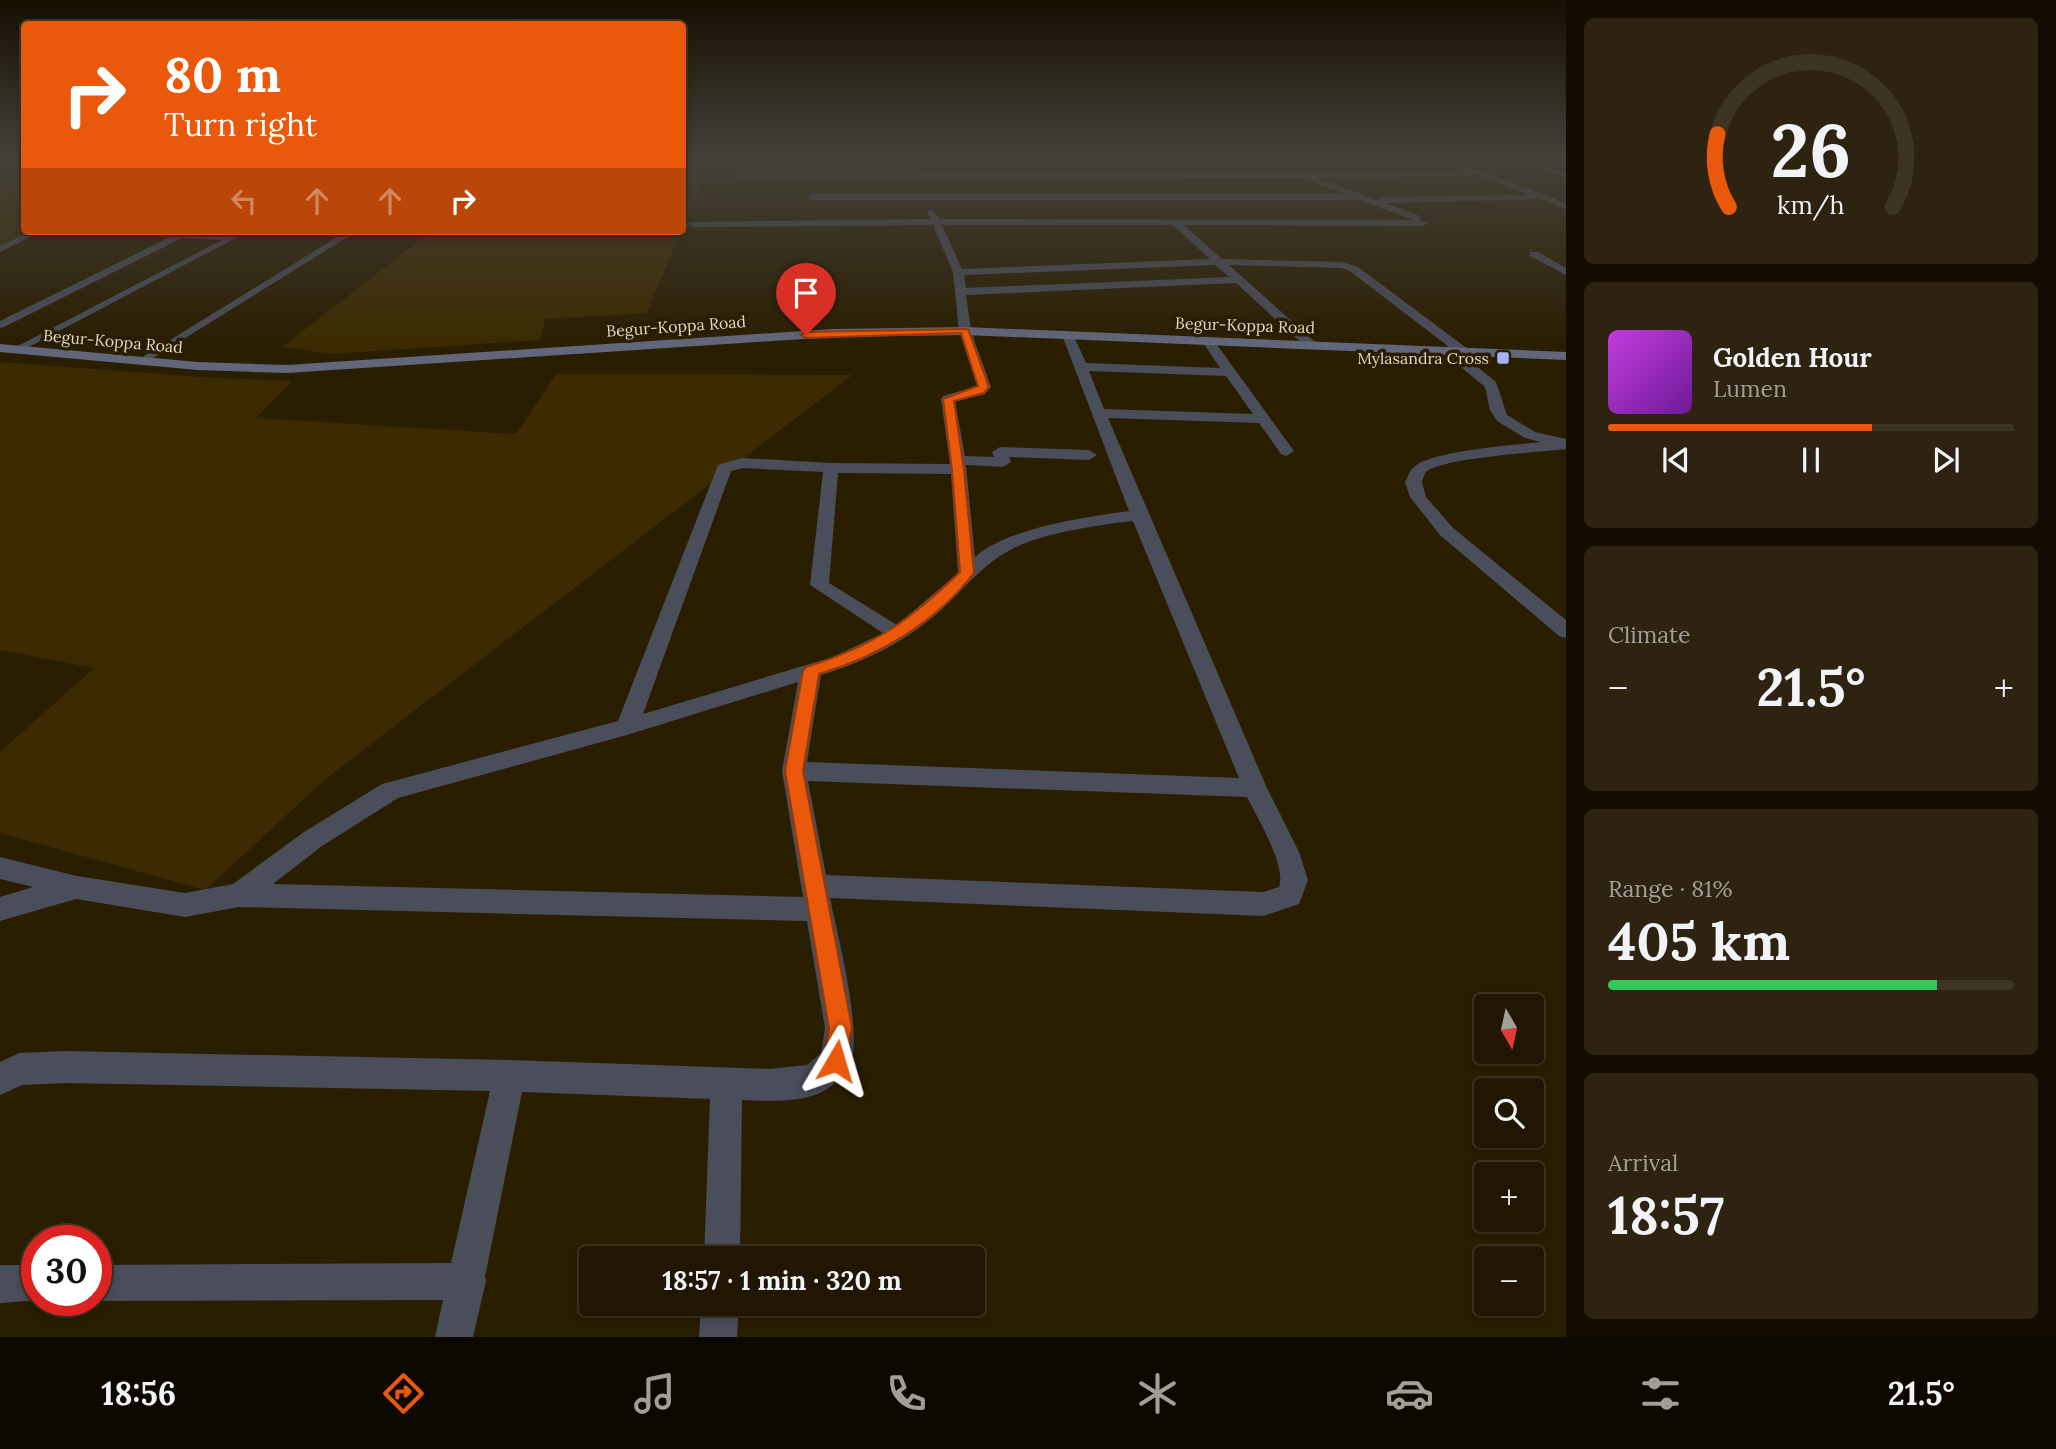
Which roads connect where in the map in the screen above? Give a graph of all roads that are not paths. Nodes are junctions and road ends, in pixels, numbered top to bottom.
1 (1419, 220) edge
2 (936, 222) junction
3 (1175, 223) junction
4 (693, 224) dead end
5 (29, 235) edge
6 (238, 235) edge
7 (346, 235) edge
8 (232, 238) junction
9 (0, 249) edge
10 (1534, 254) dead end
11 (1215, 262) junction
12 (1553, 265) junction
13 (1566, 265) edge
14 (958, 272) junction
15 (1566, 272) edge
16 (1236, 280) junction
17 (961, 292) junction
18 (0, 325) edge
19 (965, 331) junction
20 (1068, 335) junction
21 (1208, 341) junction
22 (1311, 345) junction
23 (0, 348) edge
24 (15, 350) junction
25 (1457, 351) junction
26 (1566, 356) edge
27 (141, 361) junction
28 (1081, 367) junction
29 (1230, 372) junction
30 (1099, 413) junction
31 (1264, 419) junction
32 (1566, 444) edge
33 (1286, 451) dead end
34 (1088, 455) dead end
35 (958, 465) junction
36 (831, 468) junction
37 (1139, 515) junction
38 (967, 573) junction
39 (1566, 631) edge
40 (898, 634) junction
41 (811, 671) junction
42 (627, 727) junction
43 (794, 771) junction
44 (1255, 788) junction
45 (0, 868) edge
46 (76, 887) junction
47 (240, 895) junction
48 (817, 897) junction
49 (0, 909) edge
50 (509, 1076) junction
51 (0, 1079) edge
52 (726, 1084) junction
53 (722, 1246) edge
54 (468, 1281) junction
55 (112, 1283) edge
56 (0, 1284) edge
57 (21, 1284) edge
58 (719, 1316) edge
59 (454, 1337) edge
60 (718, 1337) edge

1 - 3 street
2 - 3 street
2 - 4 street
2 - 14 street
3 - 11 street
5 - 9 lane
6 - 8 lane
7 - 27 lane
8 - 18 lane
8 - 24 lane
10 - 12 street
11 - 14 street
11 - 16 street
11 - 25 street
12 - 13 street
12 - 15 street
14 - 17 street
16 - 17 street
16 - 22 street
17 - 19 street
19 - 20 main road, Begur-Koppa Road
19 - 27 main road, Begur-Koppa Road
19 - 35 street
20 - 21 main road, Begur-Koppa Road
20 - 28 street
21 - 22 main road, Begur-Koppa Road
21 - 29 street
22 - 25 main road, Begur-Koppa Road
23 - 24 main road, Begur-Koppa Road
24 - 27 main road, Begur-Koppa Road
25 - 26 main road, Begur-Koppa Road
25 - 32 street
28 - 29 street
28 - 30 street
29 - 31 street
30 - 31 street
30 - 37 street
31 - 33 street
32 - 39 street
34 - 35 street
35 - 36 street
35 - 38 street
36 - 40 street
36 - 42 street
37 - 38 street
37 - 44 street
38 - 40 street
40 - 41 street
41 - 42 street
41 - 43 street
42 - 47 street
43 - 44 street
43 - 48 street
44 - 48 street
45 - 46 street
46 - 47 street
46 - 49 street
47 - 48 street
48 - 52 street
50 - 51 street
50 - 52 street
50 - 54 street
52 - 53 street
54 - 55 street
54 - 59 street
56 - 57 street
58 - 60 street

